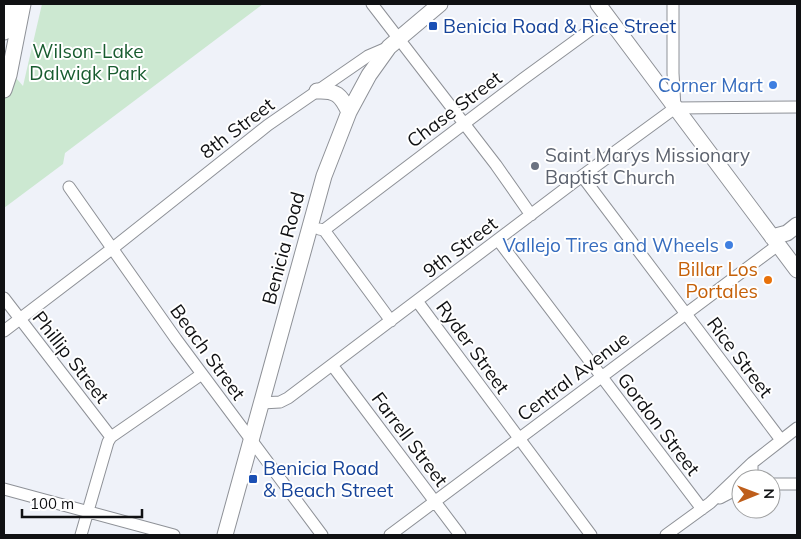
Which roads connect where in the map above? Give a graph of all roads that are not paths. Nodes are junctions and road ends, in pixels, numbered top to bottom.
1 (9, 4) edge
2 (23, 4) edge
3 (372, 4) edge
4 (440, 4) edge
5 (598, 4) edge
6 (673, 4) edge
7 (608, 18) junction
8 (4, 32) edge
9 (394, 43) junction
10 (4, 90) edge
11 (317, 91) junction
12 (797, 107) edge
13 (676, 108) junction
14 (349, 112) junction
15 (464, 123) junction
16 (582, 176) junction
17 (69, 187) dead end
18 (531, 214) junction
19 (797, 225) edge
20 (317, 228) junction
21 (498, 240) junction
22 (775, 241) junction
23 (114, 248) junction
24 (797, 270) edge
25 (4, 298) edge
26 (417, 301) junction
27 (686, 314) junction
28 (19, 319) junction
29 (391, 321) junction
30 (4, 331) edge
31 (332, 365) junction
32 (202, 374) junction
33 (601, 376) junction
34 (262, 403) junction
35 (797, 428) edge
36 (111, 437) junction
37 (518, 438) junction
38 (250, 439) junction
39 (781, 440) junction
40 (752, 463) junction
41 (752, 469) edge
42 (781, 484) edge
43 (797, 484) edge
44 (4, 489) edge
45 (731, 492) edge
46 (435, 502) junction
47 (706, 506) junction
48 (88, 512) junction
49 (81, 535) edge
50 (174, 535) edge
51 (225, 535) edge
52 (322, 535) edge
53 (390, 535) edge
54 (460, 535) edge
55 (591, 535) edge
56 (666, 535) edge

1 - 8 main road
2 - 10 main road
3 - 9 street
4 - 9 main road, Benicia Road
5 - 7 main road
6 - 13 street
7 - 13 main road
7 - 15 street, Chase Street
9 - 11 street, 8th Street
9 - 14 main road, Benicia Road
9 - 15 street
11 - 14 main road
11 - 23 street, 8th Street
12 - 13 street
13 - 16 street, 9th Street
13 - 22 main road
14 - 20 main road, Benicia Road
15 - 18 street
15 - 20 street, Chase Street
16 - 18 street, 9th Street
16 - 27 street, Rice Street
17 - 23 street, Beach Street
18 - 21 street, 9th Street
19 - 22 main road
20 - 29 street
20 - 34 main road, Benicia Road
21 - 26 street, 9th Street
21 - 33 street, Gordon Street
22 - 24 main road
22 - 27 street, Central Avenue
23 - 28 street, 8th Street
23 - 32 street, Beach Street
25 - 28 street, Phillip Street
26 - 29 street, 9th Street
26 - 37 street, Ryder Street
27 - 33 street, Central Avenue
27 - 39 street, Rice Street
28 - 30 street, 8th Street
28 - 36 street, Phillip Street
29 - 31 street, 9th Street
31 - 34 street, 9th Street
31 - 46 street, Farrell Street
32 - 36 street
32 - 38 street, Beach Street
33 - 37 street, Central Avenue
33 - 47 street, Gordon Street
34 - 38 main road, Benicia Road
35 - 39 street
36 - 48 street
37 - 46 street, Central Avenue
37 - 55 street, Ryder Street
38 - 51 main road, Benicia Road
38 - 52 street, Beach Street
39 - 40 street
40 - 41 street
40 - 47 street
42 - 43 street
44 - 48 street
45 - 47 street
46 - 53 street, Central Avenue
46 - 54 street, Farrell Street
47 - 56 street
48 - 49 street
48 - 50 street

